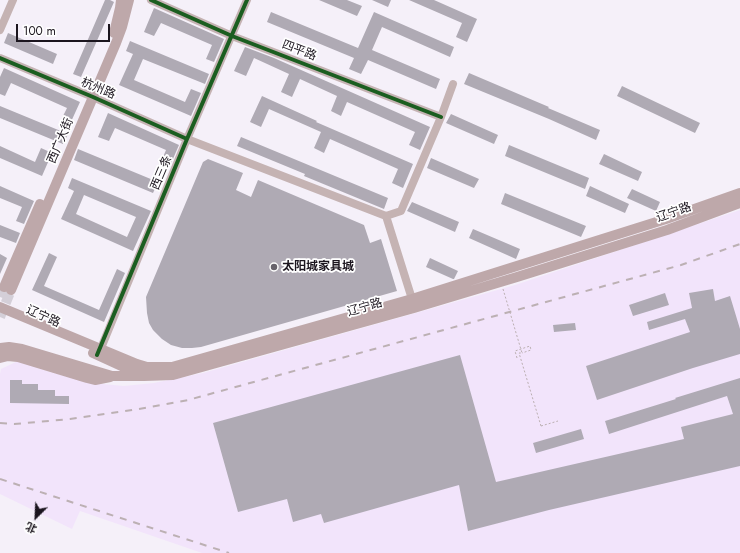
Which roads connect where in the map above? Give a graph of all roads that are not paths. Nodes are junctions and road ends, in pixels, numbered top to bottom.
1 (12, 0) edge
2 (121, 0) edge
3 (130, 0) edge
4 (151, 0) edge
5 (247, 0) edge
6 (0, 30) edge
7 (232, 36) junction
8 (0, 58) edge
9 (453, 84) dead end
10 (91, 96) junction
11 (441, 117) junction
12 (187, 139) junction
13 (740, 193) edge
14 (740, 202) edge
15 (386, 216) junction
16 (8, 289) tunnel mouth
17 (412, 299) junction
18 (0, 307) edge
19 (0, 312) edge
20 (0, 348) edge
21 (99, 352) junction
22 (0, 358) edge
23 (112, 376) junction
24 (144, 376) junction

1 - 6 street
2 - 10 main road
3 - 10 main road, 西广大街
4 - 7 street, 四平路
5 - 7 street, 西三条
7 - 11 street, 四平路
7 - 12 street, 西三条
8 - 10 street, 杭州路
9 - 11 street
10 - 12 street, 杭州路
10 - 16 main road, 西广大街
11 - 15 street
12 - 15 street, 杭州路
12 - 21 street, 西三条
13 - 17 main road, 辽宁路
14 - 24 main road, 辽宁路
15 - 17 street
17 - 21 main road, 辽宁路
18 - 21 main road, 辽宁路
19 - 21 main road, 辽宁路
20 - 23 main road
21 - 24 main road, 辽宁路
22 - 23 main road
23 - 24 main road

